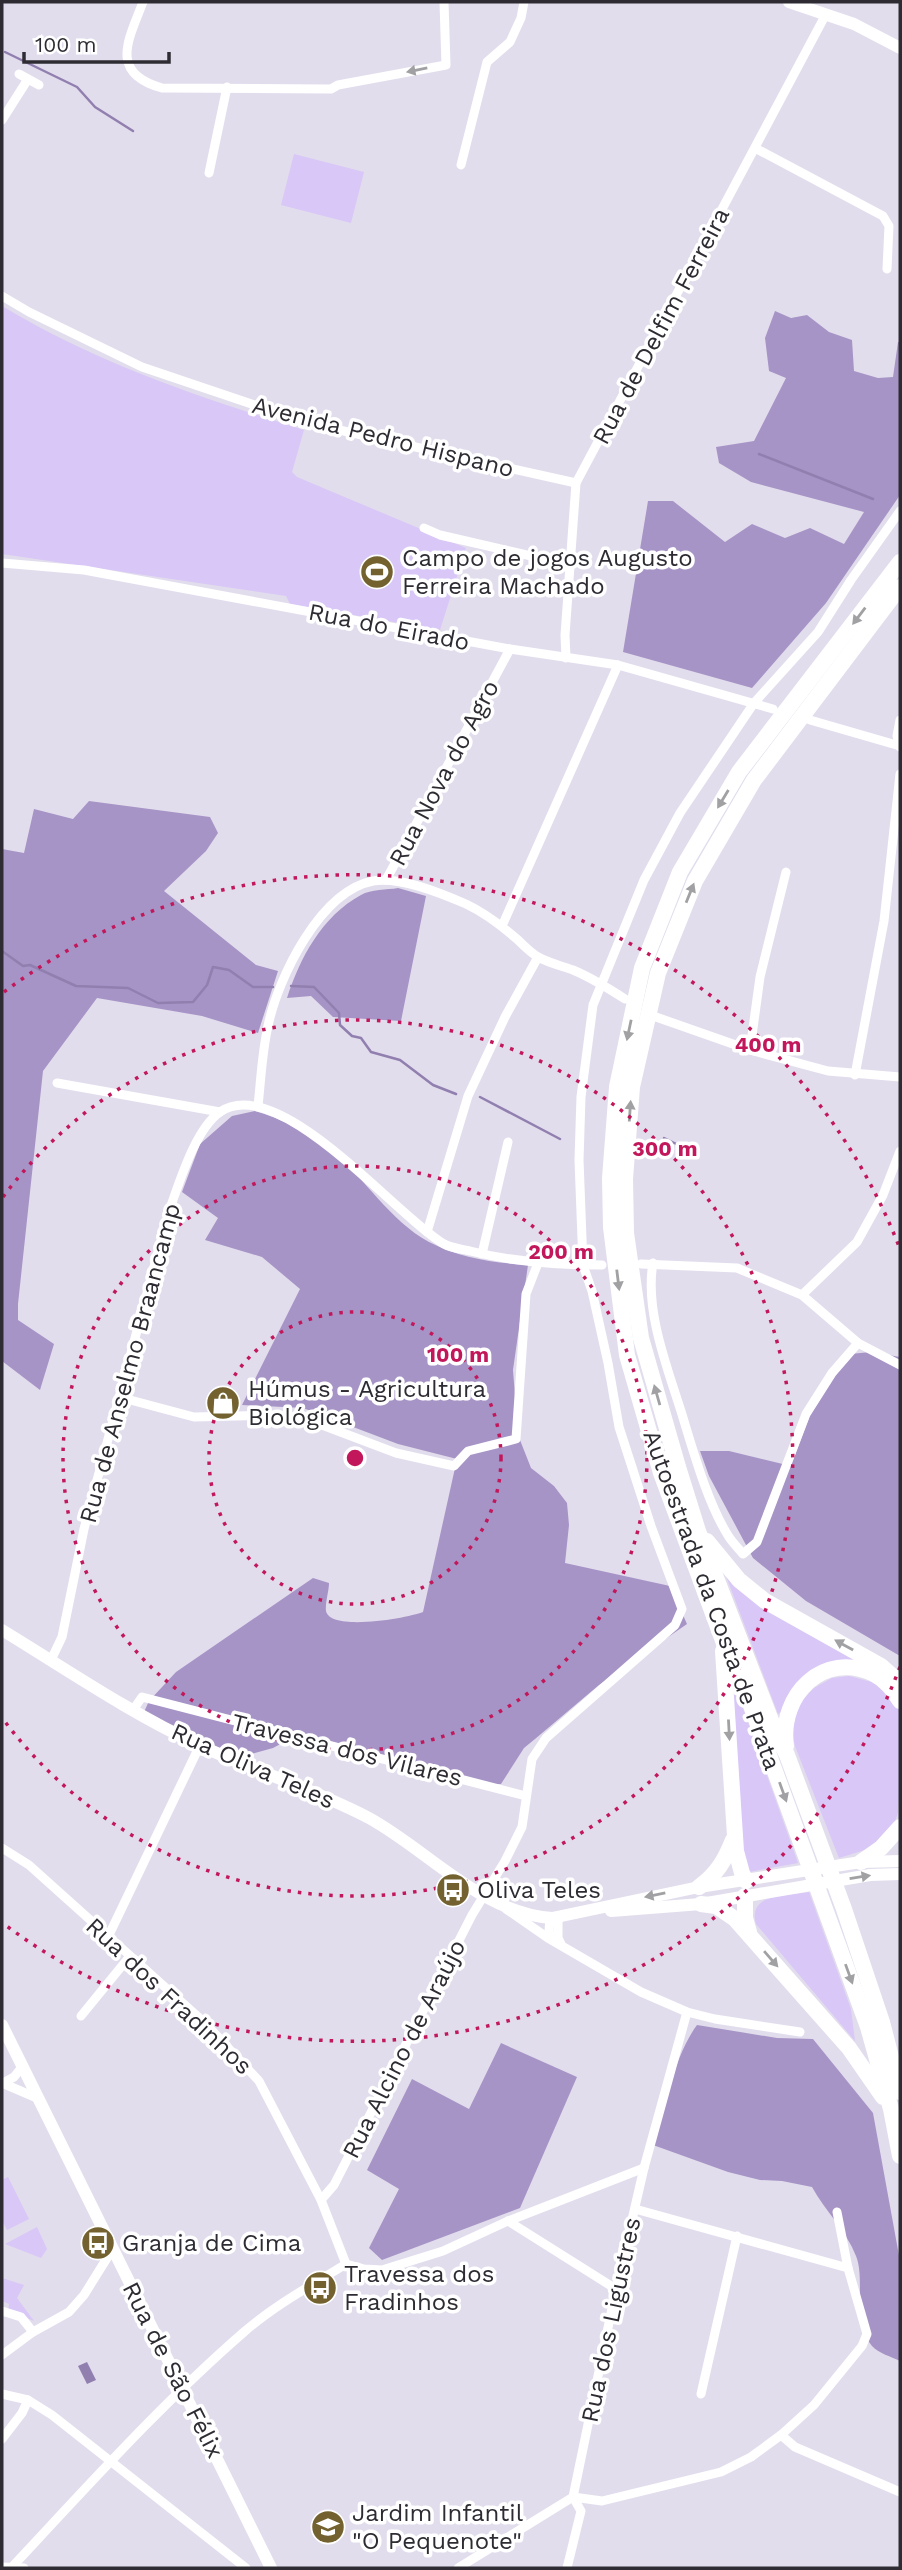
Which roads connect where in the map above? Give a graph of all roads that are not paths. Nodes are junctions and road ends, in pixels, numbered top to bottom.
1 (143, 2) edge
2 (444, 2) edge
3 (524, 2) edge
4 (789, 2) edge
5 (826, 14) junction
6 (900, 48) edge
7 (39, 85) dead end
8 (227, 87) junction
9 (2, 120) edge
10 (755, 148) junction
11 (461, 165) dead end
12 (209, 173) dead end
13 (887, 269) dead end
14 (2, 296) edge
15 (576, 484) junction
16 (900, 511) edge
17 (424, 528) dead end
18 (900, 562) edge
19 (2, 563) edge
20 (570, 565) junction
21 (900, 587) edge
22 (510, 649) junction
23 (566, 657) junction
24 (618, 666) junction
25 (754, 703) junction
26 (773, 709) dead end
27 (810, 720) dead end
28 (900, 720) edge
29 (900, 747) edge
30 (900, 774) edge
31 (786, 872) dead end
32 (386, 880) junction
33 (502, 926) junction
34 (538, 957) junction
35 (601, 984) junction
36 (625, 999) dead end
37 (656, 1017) dead end
38 (750, 1050) junction
39 (855, 1075) junction
40 (900, 1077) edge
41 (57, 1083) dead end
42 (258, 1105) junction
43 (220, 1112) junction
44 (508, 1142) dead end
45 (900, 1151) edge
46 (427, 1232) junction
47 (482, 1254) junction
48 (538, 1263) junction
49 (640, 1264) dead end
50 (653, 1264) junction
51 (583, 1265) junction
52 (602, 1265) dead end
53 (802, 1295) junction
54 (858, 1343) junction
55 (900, 1365) edge
56 (119, 1397) junction
57 (698, 1531) junction
58 (2, 1630) edge
59 (722, 1638) junction
60 (51, 1660) junction
61 (900, 1683) edge
62 (900, 1701) edge
63 (133, 1710) junction
64 (200, 1745) junction
65 (787, 1755) junction
66 (526, 1796) junction
67 (900, 1827) edge
68 (735, 1834) junction
69 (2, 1848) edge
70 (900, 1861) edge
71 (862, 1862) junction
72 (897, 1872) edge
73 (748, 1888) junction
74 (700, 1895) junction
75 (485, 1896) junction
76 (502, 1906) junction
77 (554, 1917) junction
78 (750, 1935) junction
79 (108, 1937) junction
80 (557, 1942) junction
81 (130, 1956) junction
82 (687, 2012) junction
83 (81, 2017) dead end
84 (2, 2025) edge
85 (800, 2032) dead end
86 (22, 2067) junction
87 (3, 2083) edge
88 (900, 2092) edge
89 (37, 2098) junction
90 (891, 2109) junction
91 (900, 2156) edge
92 (644, 2168) junction
93 (321, 2200) junction
94 (635, 2208) junction
95 (836, 2212) dead end
96 (508, 2221) junction
97 (737, 2236) junction
98 (112, 2250) junction
99 (346, 2264) junction
100 (848, 2268) junction
101 (616, 2289) junction
102 (2, 2311) edge
103 (33, 2332) junction
104 (2, 2355) edge
105 (183, 2389) junction
106 (2, 2394) edge
107 (701, 2394) dead end
108 (28, 2400) junction
109 (781, 2435) junction
110 (2, 2439) edge
111 (111, 2461) junction
112 (900, 2492) edge
113 (573, 2497) junction
114 (7, 2567) edge
115 (24, 2568) edge
116 (246, 2568) edge
117 (271, 2568) edge
118 (457, 2568) edge
119 (566, 2568) edge

1 - 8 street
2 -> 8 street
3 - 11 street
4 - 5 main road
5 - 6 main road
5 - 10 street, Rua de Delfim Ferreira
7 - 9 street
8 - 12 street
10 - 13 street
10 - 15 street, Rua de Delfim Ferreira
14 - 15 street, Avenida Pedro Hispano
15 - 20 street, Rua de Delfim Ferreira
16 - 25 street, Rua Alcino de Araújo
17 - 20 street
18 -> 59 highway, Autoestrada da Costa de Prata
19 - 22 street, Rua do Eirado
20 - 23 street, Rua de Delfim Ferreira
57 -> 21 highway, Autoestrada da Costa de Prata
22 - 23 street, Rua do Eirado
22 - 32 street, Rua Nova do Agro
23 - 24 street, Rua do Eirado
24 - 25 street, Rua do Eirado
24 - 33 street
25 - 26 street, Rua do Eirado
25 - 35 street, Rua Alcino de Araújo
27 - 29 street
28 - 29 street
30 - 39 street
31 - 38 street
32 - 33 street, Rua Nova do Agro
32 - 42 street
33 - 34 street, Rua Nova do Agro
34 - 35 street, Rua Nova do Agro
34 - 46 street
35 - 36 street, Rua Nova do Agro
35 - 51 street, Rua Alcino de Araújo
37 - 38 street
38 - 39 street
39 - 40 street
41 - 43 street
42 - 43 street
42 - 46 street
43 - 56 street, Rua de Anselmo Braancamp
44 - 47 street
45 - 53 street
46 - 47 street
47 - 48 street
48 - 51 street
48 - 56 street
49 - 50 street
50 - 53 street
50 - 54 street
51 - 52 street
51 - 66 street, Rua Alcino de Araújo
53 - 54 street
54 - 55 street
56 - 60 street, Rua de Anselmo Braancamp
61 -> 57 highway
57 - 65 highway, Autoestrada da Costa de Prata
58 - 60 main road, Rua Oliva Teles
59 -> 68 highway
59 -> 90 highway, Autoestrada da Costa de Prata
60 - 63 main road, Rua Oliva Teles
62 - 65 highway
63 - 64 main road, Rua Oliva Teles
63 - 66 street, Travessa dos Vilares
64 - 75 main road, Rua Oliva Teles
64 - 79 street
65 - 88 highway, Autoestrada da Costa de Prata
66 - 75 street, Rua Alcino de Araújo
67 - 71 highway
68 - 73 highway
68 - 74 highway
69 - 79 street, Rua dos Fradinhos
70 - 71 main road, Rua Oliva Teles
71 - 73 main road, Rua Oliva Teles
73 -> 72 main road, Rua Oliva Teles
73 - 74 main road, Rua Oliva Teles
73 - 78 highway
74 - 77 main road, Rua Oliva Teles
74 - 78 highway
75 - 76 main road, Rua Oliva Teles
75 - 93 street, Rua Alcino de Araújo
76 - 77 main road, Rua Oliva Teles
76 - 80 street, Rua Oliva Teles
77 - 80 street
78 -> 90 highway
79 - 81 street, Rua dos Fradinhos
80 - 82 street, Rua Oliva Teles
81 - 83 street
81 - 93 street, Rua dos Fradinhos
82 - 85 street, Rua Oliva Teles
82 - 92 street, Rua dos Ligustres
84 - 86 main road, Rua de São Félix
86 - 87 street
86 - 89 main road, Rua de São Félix
87 - 89 street
89 - 98 main road, Rua de São Félix
90 - 91 highway, Autoestrada da Costa de Prata
92 - 94 street, Rua dos Ligustres
92 - 96 street
93 - 99 street, Rua dos Fradinhos
94 - 97 street
94 - 101 street, Rua dos Ligustres
95 - 100 street
96 - 99 street
96 - 101 street
97 - 100 street
97 - 107 street
98 - 103 street
98 - 105 main road, Rua de São Félix
99 - 105 street
100 - 109 street
101 - 113 street, Rua dos Ligustres
102 - 103 street
103 - 104 street
105 - 111 street
105 - 117 main road, Rua de São Félix
106 - 108 street
108 - 110 street
108 - 111 street
109 - 112 street
109 - 113 street
111 - 114 street
111 - 116 street
113 - 118 street
113 - 119 street, Rua dos Ligustres
114 - 115 street

